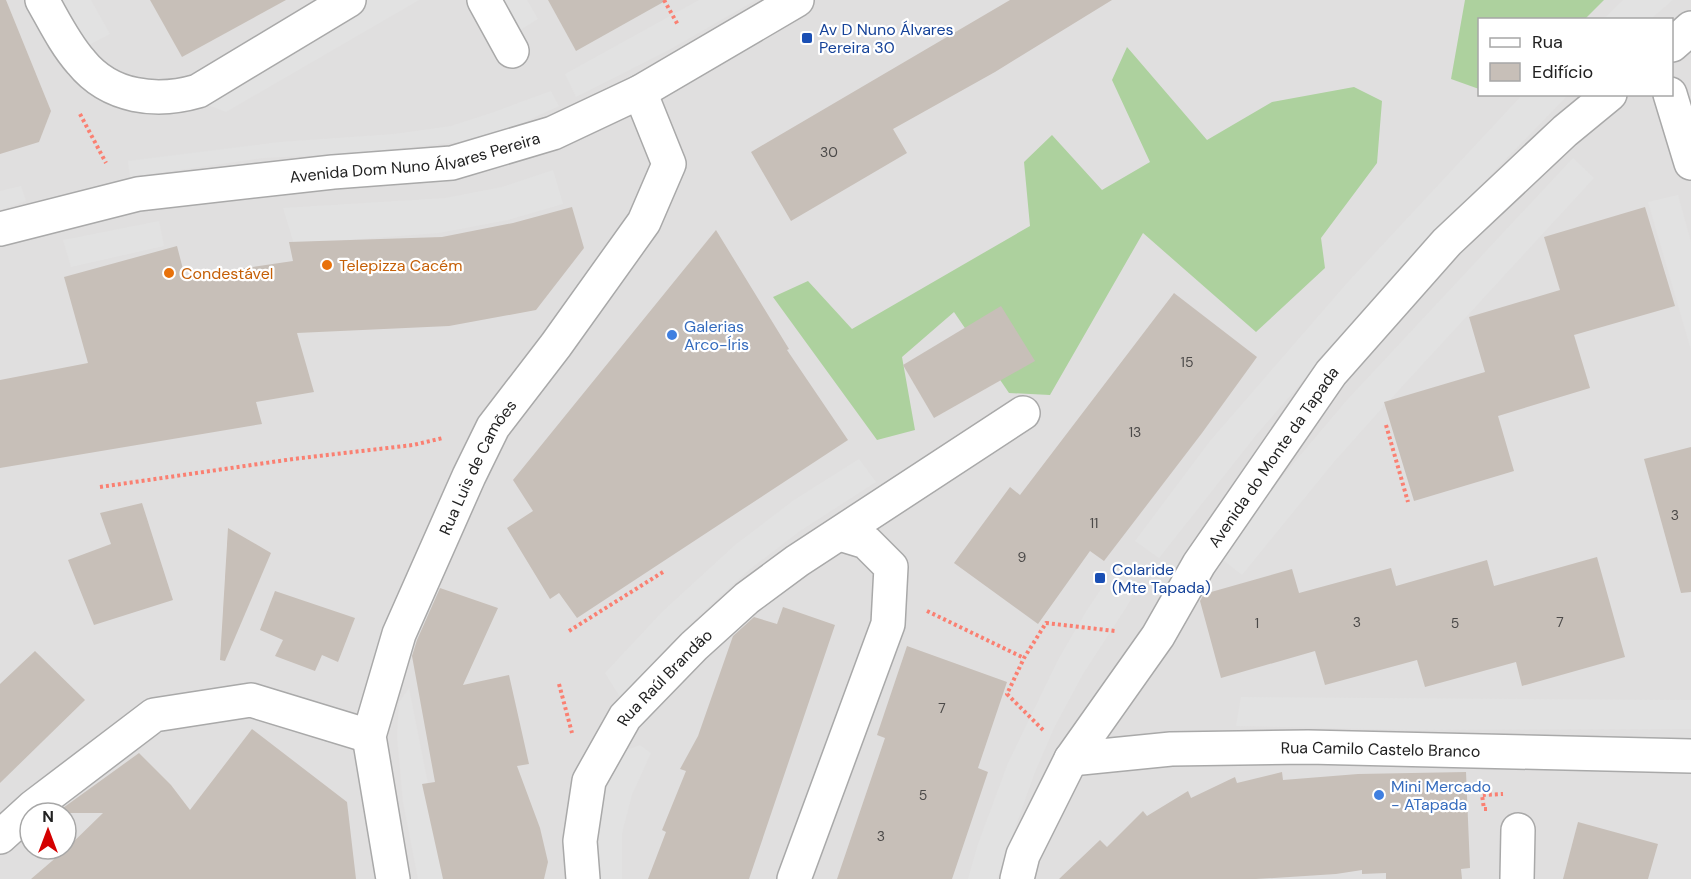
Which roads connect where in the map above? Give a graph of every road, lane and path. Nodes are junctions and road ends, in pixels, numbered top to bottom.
1 (42, 0) edge
2 (484, 0) edge
3 (664, 0) edge
4 (797, 0) edge
5 (335, 3) edge
6 (670, 12) dead end
7 (1691, 28) edge
8 (1673, 43) edge
9 (512, 51) dead end
10 (640, 92) junction
11 (1608, 96) edge
12 (1671, 96) edge
13 (78, 109) dead end
14 (102, 156) dead end
15 (1691, 163) edge
16 (0, 229) edge
17 (1023, 413) dead end
18 (1386, 425) dead end
19 (493, 427) junction
20 (100, 487) dead end
21 (1408, 502) dead end
22 (840, 534) junction
23 (663, 572) dead end
24 (890, 592) junction
25 (570, 631) dead end
26 (1158, 636) junction
27 (1024, 658) junction
28 (559, 684) dead end
29 (573, 734) dead end
30 (369, 736) junction
31 (1691, 756) edge
32 (1071, 759) junction
33 (1518, 830) dead end
34 (0, 837) edge
35 (393, 879) edge
36 (583, 879) edge
37 (794, 879) edge
38 (1017, 879) edge
39 (1517, 879) edge

1 - 5 street
2 - 9 street
3 - 6 path
4 - 10 street, Avenida Dom Nuno Álvares Pereira
7 - 8 street
10 - 16 street, Avenida Dom Nuno Álvares Pereira
10 - 19 street, Rua Luis de Camões
11 - 26 street, Avenida do Monte da Tapada
12 - 15 street
13 - 14 path
17 - 22 street, Rua Raúl Brandão
18 - 21 path
19 - 20 path
19 - 30 street, Rua Luis de Camões
22 - 24 street
22 - 36 street, Rua Raúl Brandão
23 - 25 path
24 - 27 path
24 - 37 street
26 - 27 path
26 - 32 street, Avenida do Monte da Tapada
27 - 32 path
28 - 29 path
30 - 34 street
30 - 35 street, Rua Luis de Camões
31 - 32 street, Rua Camilo Castelo Branco
32 - 38 street, Avenida do Monte da Tapada
33 - 39 street

